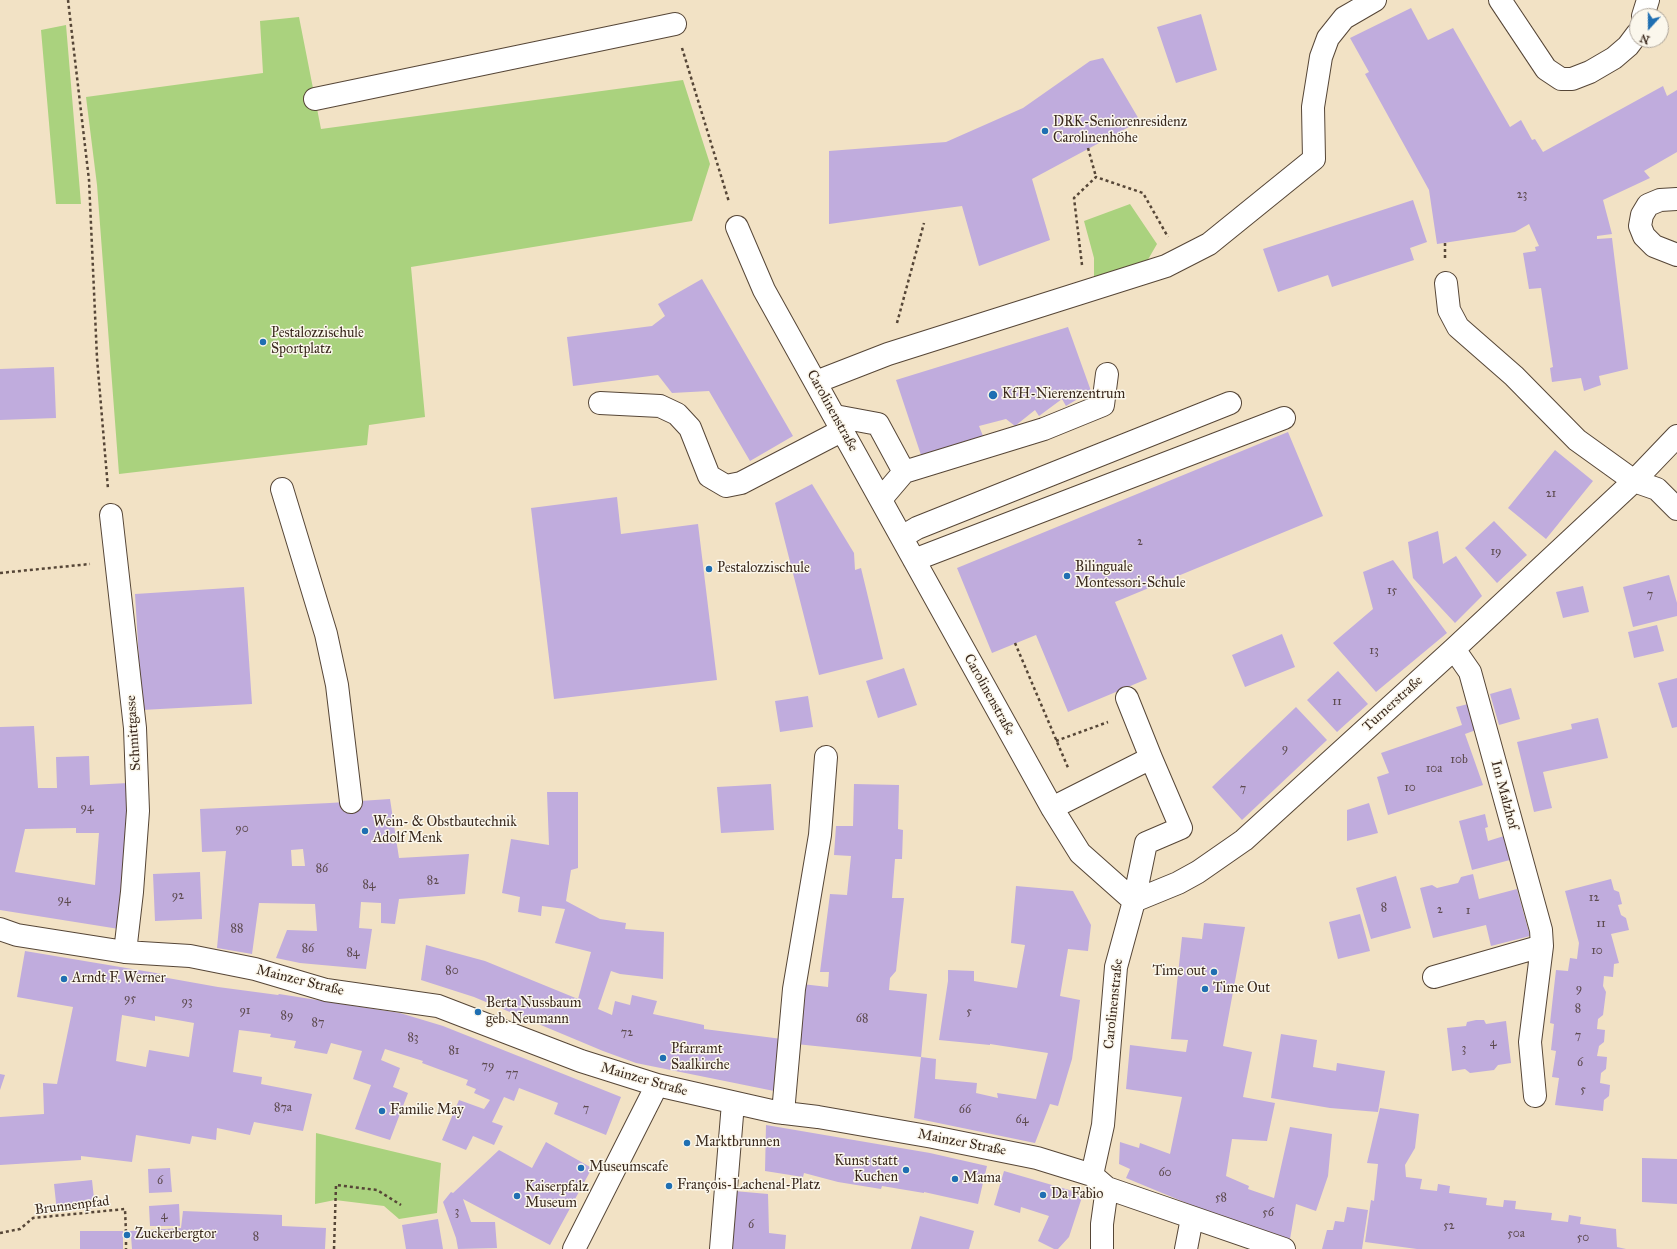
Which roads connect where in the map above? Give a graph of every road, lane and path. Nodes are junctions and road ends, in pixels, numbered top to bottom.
1 (68, 0) edge
2 (1375, 0) edge
3 (1500, 0) edge
4 (675, 24) joint
5 (1629, 45) edge
6 (315, 99) dead end
7 (1088, 148) dead end
8 (1096, 177) junction
9 (1677, 199) edge
10 (924, 223) dead end
11 (737, 227) joint
12 (1677, 255) edge
13 (1180, 259) junction
14 (1446, 283) dead end
15 (1085, 292) junction
16 (888, 354) junction
17 (1107, 374) dead end
18 (816, 382) junction
19 (600, 403) dead end
20 (1230, 403) dead end
21 (1284, 418) dead end
22 (839, 423) junction
23 (1677, 436) edge
24 (904, 472) junction
25 (1634, 481) junction
26 (282, 489) dead end
27 (881, 499) junction
28 (1677, 509) edge
29 (111, 515) joint
30 (902, 537) junction
31 (914, 560) junction
32 (116, 562) junction
33 (0, 573) edge
34 (1015, 643) dead end
35 (1454, 649) junction
36 (1130, 705) joint
37 (1056, 741) junction
38 (826, 757) dead end
39 (1151, 758) junction
40 (1079, 795) junction
41 (351, 802) dead end
42 (1052, 808) junction
43 (1134, 901) junction
44 (0, 928) edge
45 (1542, 946) junction
46 (125, 952) junction
47 (1434, 977) dead end
48 (657, 1085) junction
49 (1535, 1096) dead end
50 (733, 1103) junction
51 (783, 1113) junction
52 (1100, 1181) junction
53 (401, 1206) dead end
54 (1192, 1218) junction
55 (0, 1233) edge
56 (126, 1249) edge
57 (334, 1249) edge
58 (574, 1249) edge
59 (721, 1249) edge
60 (1102, 1249) edge
61 (1186, 1249) edge
62 (1284, 1249) edge

1 - 29 path
2 - 13 street
3 - 5 street
4 - 6 street
4 - 11 path
7 - 8 path
8 - 13 path
8 - 15 path
9 - 12 street
10 - 16 path
11 - 18 street, Carolinenstraße
13 - 15 street
14 - 25 street
15 - 16 street
16 - 18 street
17 - 24 street
18 - 22 street, Carolinenstraße
19 - 22 street
20 - 30 street
21 - 31 street
22 - 24 street
22 - 27 street, Carolinenstraße
23 - 25 street, Turnerstraße
24 - 27 street
25 - 28 street
25 - 35 street, Turnerstraße
26 - 41 street
27 - 30 street, Carolinenstraße
29 - 32 street, Schmittgasse
30 - 31 street, Carolinenstraße
31 - 42 street, Carolinenstraße
32 - 33 path
32 - 46 street, Schmittgasse
34 - 37 path
35 - 43 street, Turnerstraße
35 - 45 street, Im Malzhof
36 - 37 path
36 - 39 street
37 - 40 path
38 - 51 street
39 - 40 street
39 - 43 street
40 - 42 street
42 - 43 street, Carolinenstraße
43 - 52 street, Carolinenstraße
44 - 46 street, Mainzer Straße
45 - 47 street
45 - 49 street, Im Malzhof
46 - 48 street, Mainzer Straße
48 - 50 street, Mainzer Straße
48 - 58 street
50 - 51 street, Mainzer Straße
50 - 59 street
51 - 52 street, Mainzer Straße
52 - 54 street, Mainzer Straße
52 - 60 street, Carolinenstraße
53 - 57 path
54 - 61 street
54 - 62 street, Mainzer Straße
55 - 56 path, Brunnenpfad

